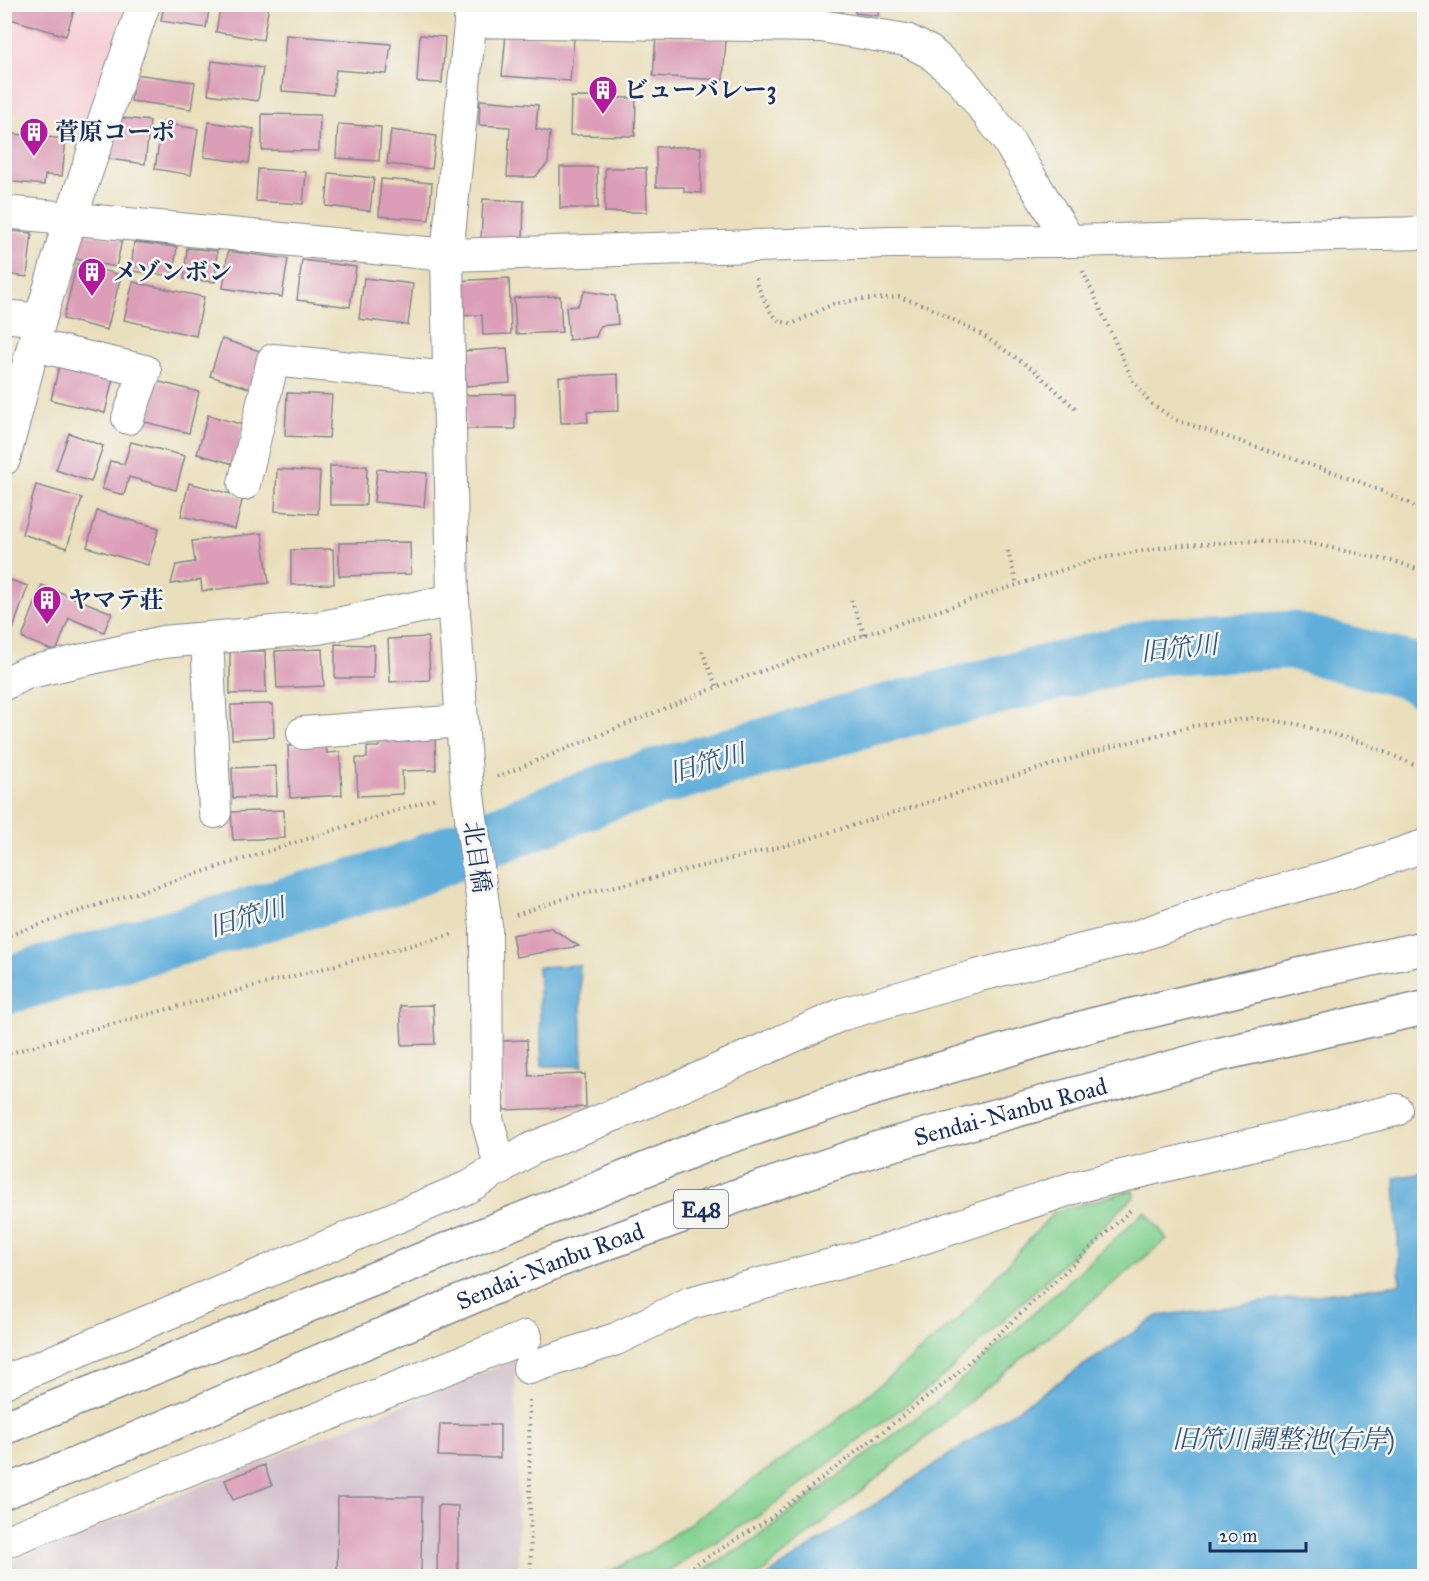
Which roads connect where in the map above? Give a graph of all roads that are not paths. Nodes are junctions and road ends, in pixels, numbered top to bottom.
1 (144, 4) edge
2 (471, 13) edge
3 (4, 212) edge
4 (70, 220) junction
5 (1425, 233) edge
6 (1070, 241) junction
7 (447, 255) junction
8 (4, 316) edge
9 (37, 333) junction
10 (448, 378) junction
11 (128, 417) dead end
12 (4, 459) edge
13 (244, 484) dead end
14 (453, 600) junction
15 (207, 638) junction
16 (4, 684) edge
17 (462, 721) junction
18 (303, 733) dead end
19 (215, 813) dead end
20 (1425, 846) edge
21 (1425, 948) edge
22 (1425, 1008) edge
23 (1396, 1110) dead end
24 (501, 1169) junction
25 (525, 1337) dead end
26 (529, 1368) road end
27 (4, 1382) edge
28 (4, 1428) edge
29 (4, 1492) edge
30 (4, 1542) edge

1 - 4 street
2 - 6 street
2 - 7 street, 北目橋
3 - 4 street
4 - 7 street
4 - 9 street
5 - 6 street
6 - 7 street
7 - 10 street, 北目橋
8 - 9 street
9 - 11 street
9 - 12 street
10 - 13 street
10 - 14 street, 北目橋
14 - 15 street
14 - 17 street, 北目橋
15 - 16 street
15 - 19 street
17 - 18 street
17 - 24 street, 北目橋
20 - 24 street
21 - 28 highway, E48
22 - 29 highway, Sendai-Nanbu Road / E48
23 - 26 street
24 - 27 street
25 - 30 street

